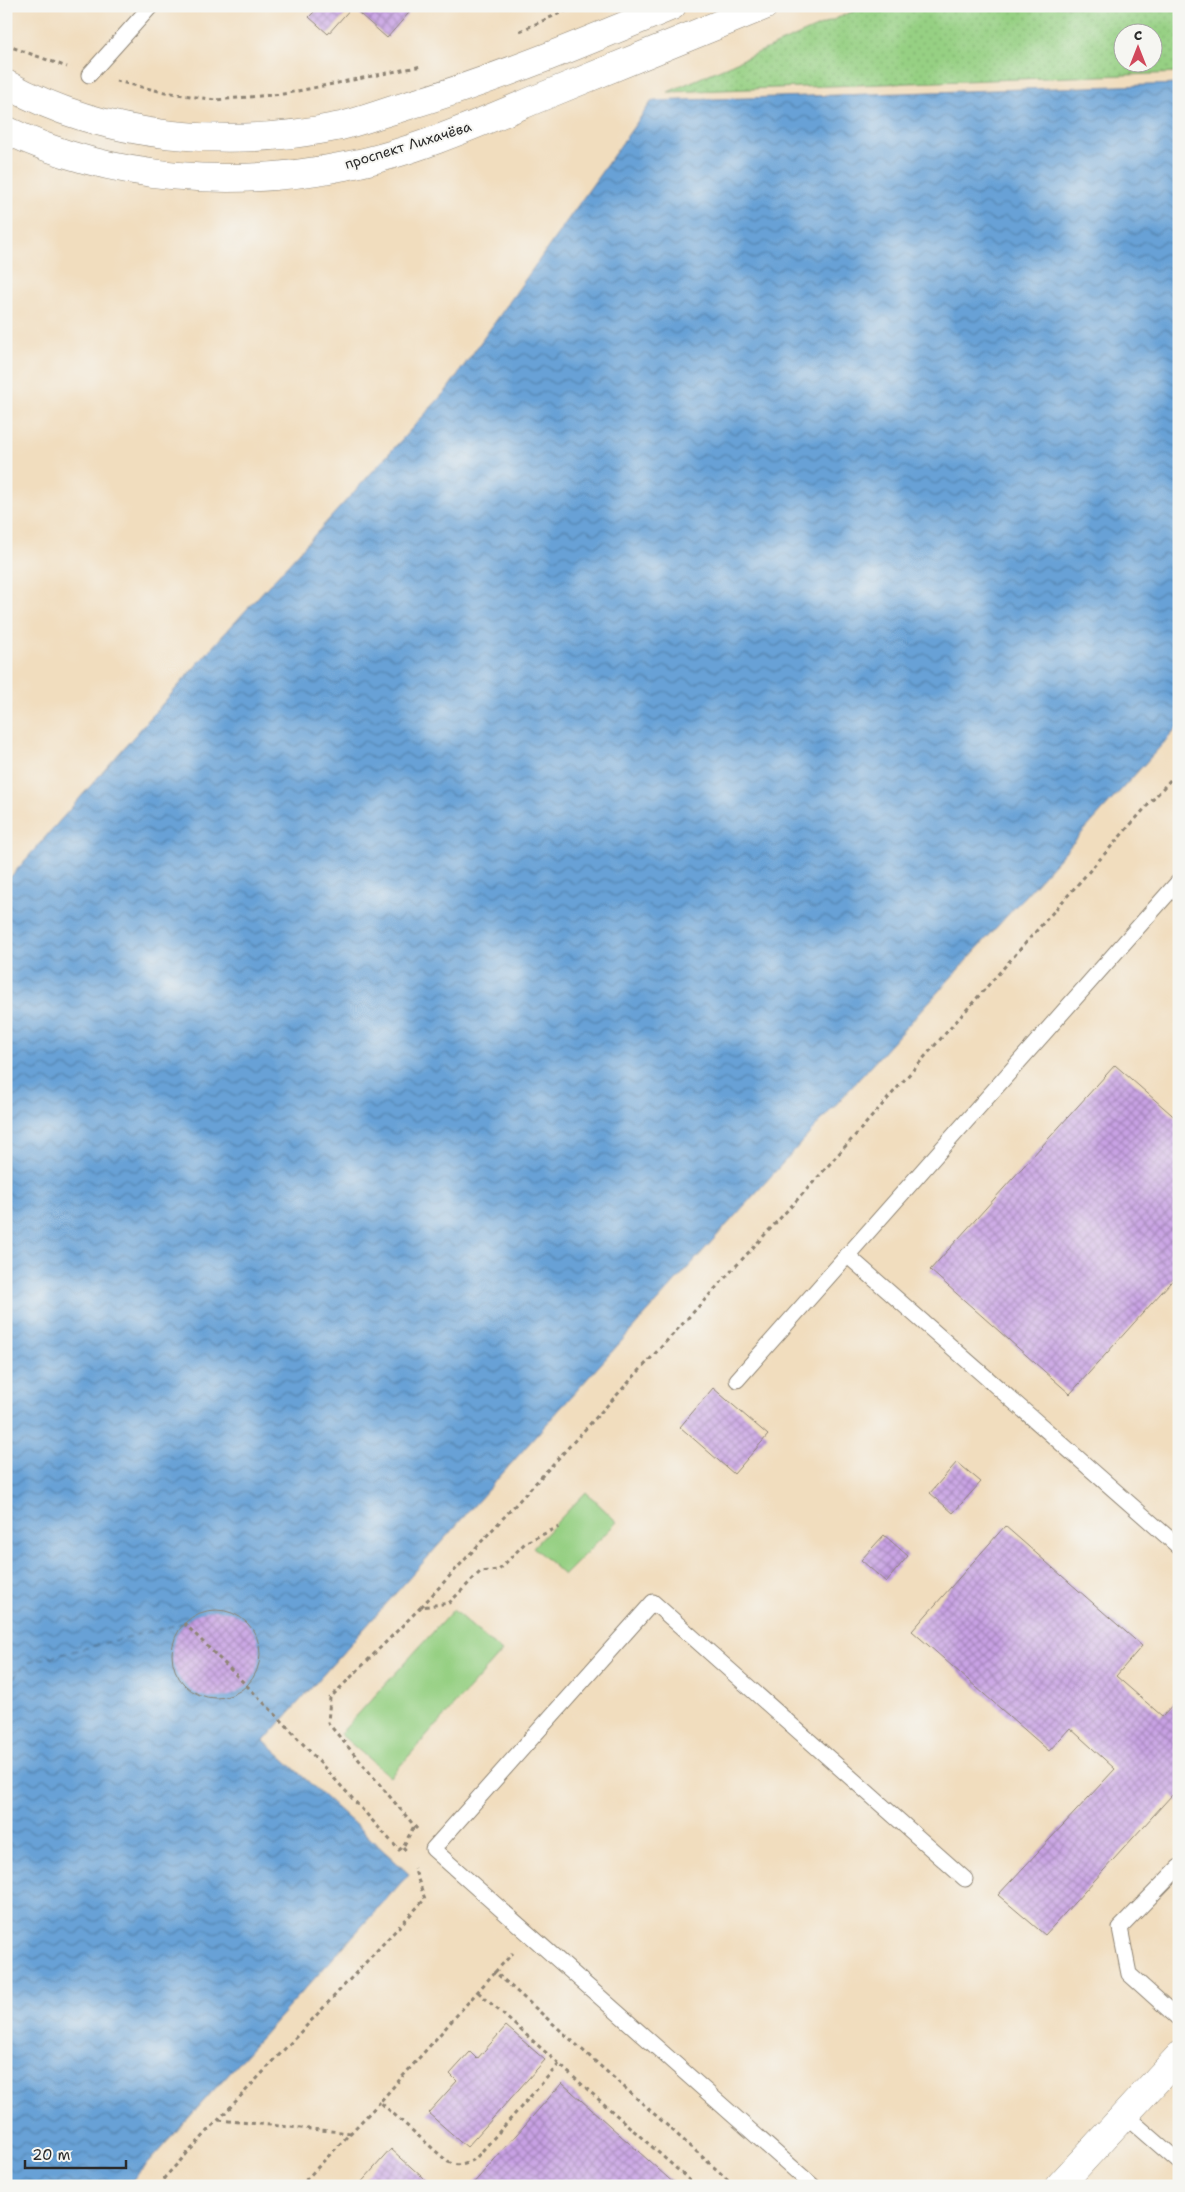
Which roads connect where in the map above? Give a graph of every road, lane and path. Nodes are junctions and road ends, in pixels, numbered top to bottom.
1 (151, 6) edge
2 (576, 6) edge
3 (672, 6) edge
4 (764, 6) edge
5 (511, 34) dead end
6 (6, 45) edge
7 (431, 64) dead end
8 (89, 75) junction
9 (6, 84) edge
10 (6, 130) edge
11 (1179, 770) edge
12 (1179, 881) edge
13 (847, 1255) junction
14 (737, 1380) dead end
15 (559, 1527) dead end
16 (1179, 1547) edge
17 (420, 1607) junction
18 (184, 1623) dead end
19 (414, 1826) junction
20 (403, 1847) junction
21 (433, 1849) junction
22 (410, 1858) dead end
23 (413, 1866) dead end
24 (1179, 1868) edge
25 (965, 1878) dead end
26 (478, 1992) junction
27 (1179, 2019) edge
28 (1179, 2056) edge
29 (559, 2064) junction
30 (380, 2102) junction
31 (1125, 2115) junction
32 (218, 2120) junction
33 (350, 2133) junction
34 (1179, 2162) edge
35 (159, 2186) edge
36 (300, 2186) edge
37 (696, 2186) edge
38 (735, 2186) edge
39 (813, 2186) edge
40 (1059, 2186) edge

1 - 8 lane
2 - 5 path
3 - 9 street
4 - 10 street, проспект Лихачёва
6 - 8 path
7 - 8 path
11 - 17 path
12 - 13 lane
13 - 14 lane
13 - 16 lane
15 - 17 path
17 - 19 path
18 - 20 path
19 - 20 path
19 - 21 path
20 - 22 path
21 - 25 lane
21 - 39 lane
23 - 32 path
24 - 27 lane
26 - 29 path
26 - 30 path
26 - 38 path
28 - 31 street
29 - 30 path
29 - 37 path
30 - 33 path
31 - 34 lane
31 - 40 street
32 - 33 path
32 - 35 path
33 - 36 path

